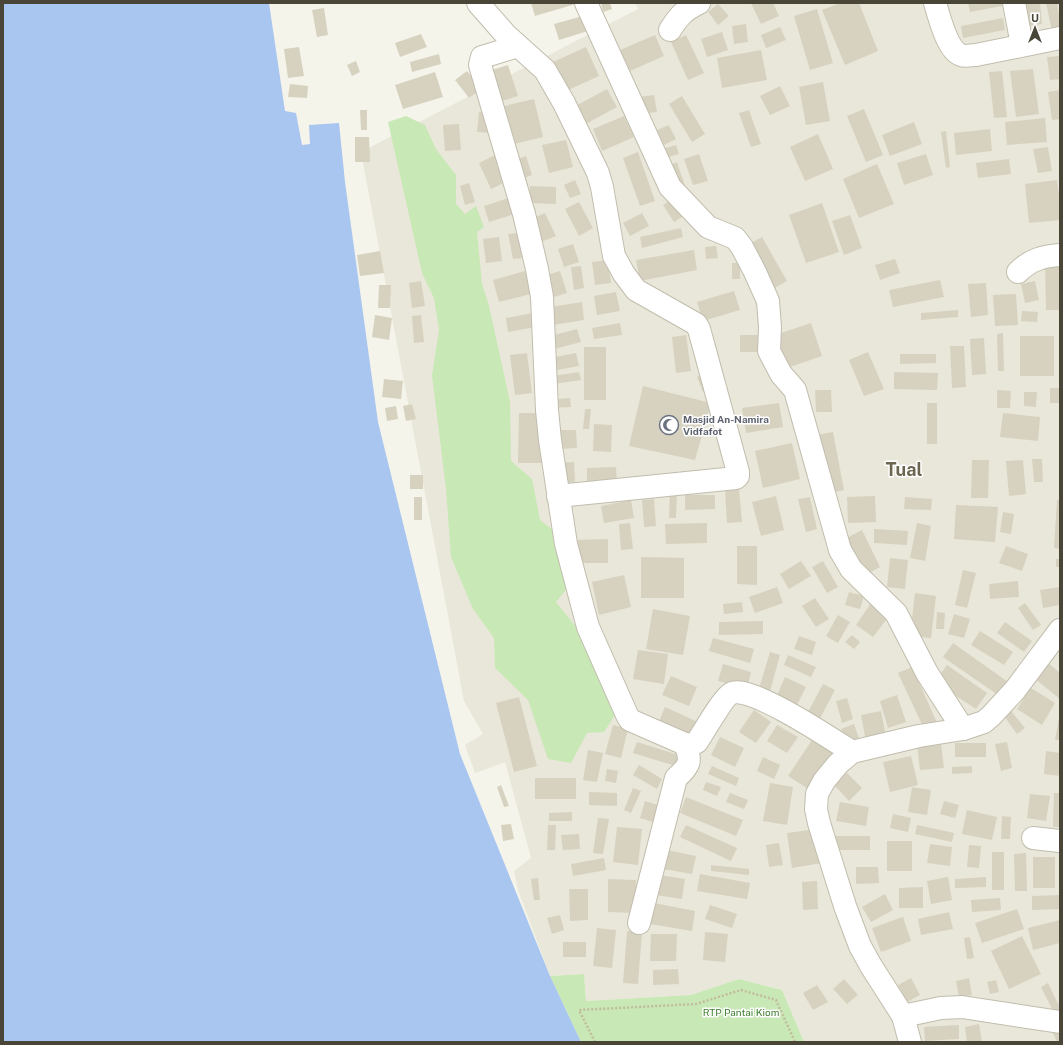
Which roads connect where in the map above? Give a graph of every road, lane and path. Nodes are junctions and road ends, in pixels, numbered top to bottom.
1 (478, 3) edge
2 (586, 3) edge
3 (699, 3) edge
4 (935, 3) edge
5 (1014, 3) edge
6 (670, 30) dead end
7 (1060, 38) edge
8 (1022, 45) junction
9 (518, 46) junction
10 (1060, 255) edge
11 (1018, 272) dead end
12 (558, 496) junction
13 (1060, 630) edge
14 (963, 729) junction
15 (685, 744) junction
16 (852, 752) junction
17 (1033, 838) dead end
18 (1060, 842) edge
19 (639, 923) dead end
20 (903, 1016) junction
21 (1060, 1022) edge
22 (595, 1042) edge
23 (795, 1042) edge
24 (910, 1042) edge

1 - 9 street
2 - 14 street
3 - 6 street
4 - 8 street
5 - 8 street
7 - 8 street
9 - 12 street
9 - 12 street
10 - 11 street
12 - 15 street
13 - 14 street
14 - 16 street
15 - 16 street
15 - 19 street
16 - 20 street
17 - 18 street
20 - 21 street
20 - 24 street
22 - 23 path

